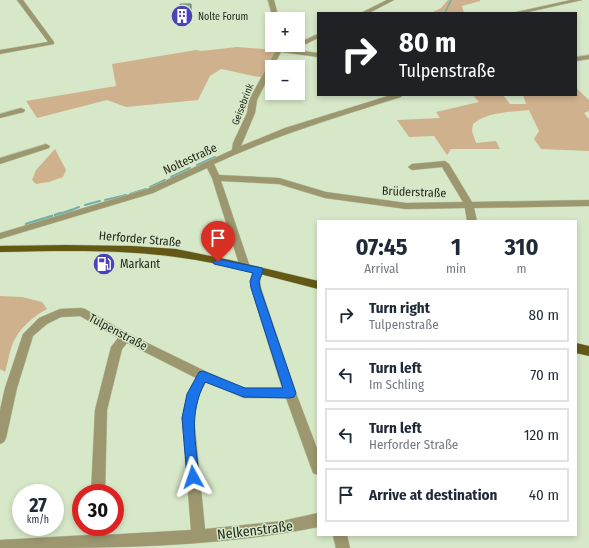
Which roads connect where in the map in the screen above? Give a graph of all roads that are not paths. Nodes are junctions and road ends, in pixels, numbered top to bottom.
1 (20, 0) edge
2 (271, 0) edge
3 (391, 0) edge
4 (579, 0) edge
5 (275, 12) edge
6 (366, 12) edge
7 (520, 12) edge
8 (317, 36) edge
9 (305, 42) edge
10 (0, 52) edge
11 (277, 52) edge
12 (295, 52) edge
13 (317, 55) edge
14 (589, 57) edge
15 (577, 59) edge
16 (388, 96) edge
17 (21, 110) dead end
18 (0, 116) edge
19 (46, 146) dead end
20 (236, 151) junction
21 (0, 161) edge
22 (209, 163) junction
23 (412, 167) dead end
24 (216, 178) junction
25 (589, 203) edge
26 (469, 205) junction
27 (472, 220) edge
28 (4, 234) edge
29 (0, 249) edge
30 (28, 249) junction
31 (0, 254) edge
32 (245, 267) junction
33 (258, 271) junction
34 (317, 285) edge
35 (125, 337) junction
36 (577, 348) edge
37 (589, 351) edge
38 (203, 376) junction
39 (290, 393) junction
40 (0, 438) edge
41 (317, 465) edge
42 (98, 484) edge
43 (317, 520) edge
44 (96, 536) edge
45 (340, 536) edge
46 (199, 537) junction
47 (96, 543) junction
48 (0, 547) edge
49 (343, 548) edge

1 - 10 street
2 - 5 street
3 - 6 street
4 - 7 street
8 - 9 street
11 - 20 street, Geisebrink
12 - 13 street
14 - 15 street
16 - 20 street, Noltestraße
17 - 18 street
19 - 21 street
20 - 22 street, Noltestraße
22 - 24 street
22 - 28 street, Noltestraße
23 - 26 street
24 - 26 street, Brüderstraße
24 - 32 street
25 - 26 street, Brüderstraße
26 - 27 street
29 - 30 main road, Herforder Straße
30 - 31 main road, Herforder Straße
30 - 32 main road, Herforder Straße
32 - 33 main road, Herforder Straße
33 - 34 main road, Herforder Straße
33 - 39 street
35 - 38 street, Tulpenstraße
35 - 40 street, Tulpenstraße
35 - 42 street
36 - 37 main road
38 - 39 street, Tulpenstraße
38 - 46 street
39 - 41 street
43 - 46 street, Nelkenstraße
44 - 47 street
45 - 49 street
46 - 47 street, Nelkenstraße
47 - 48 street, Nelkenstraße

